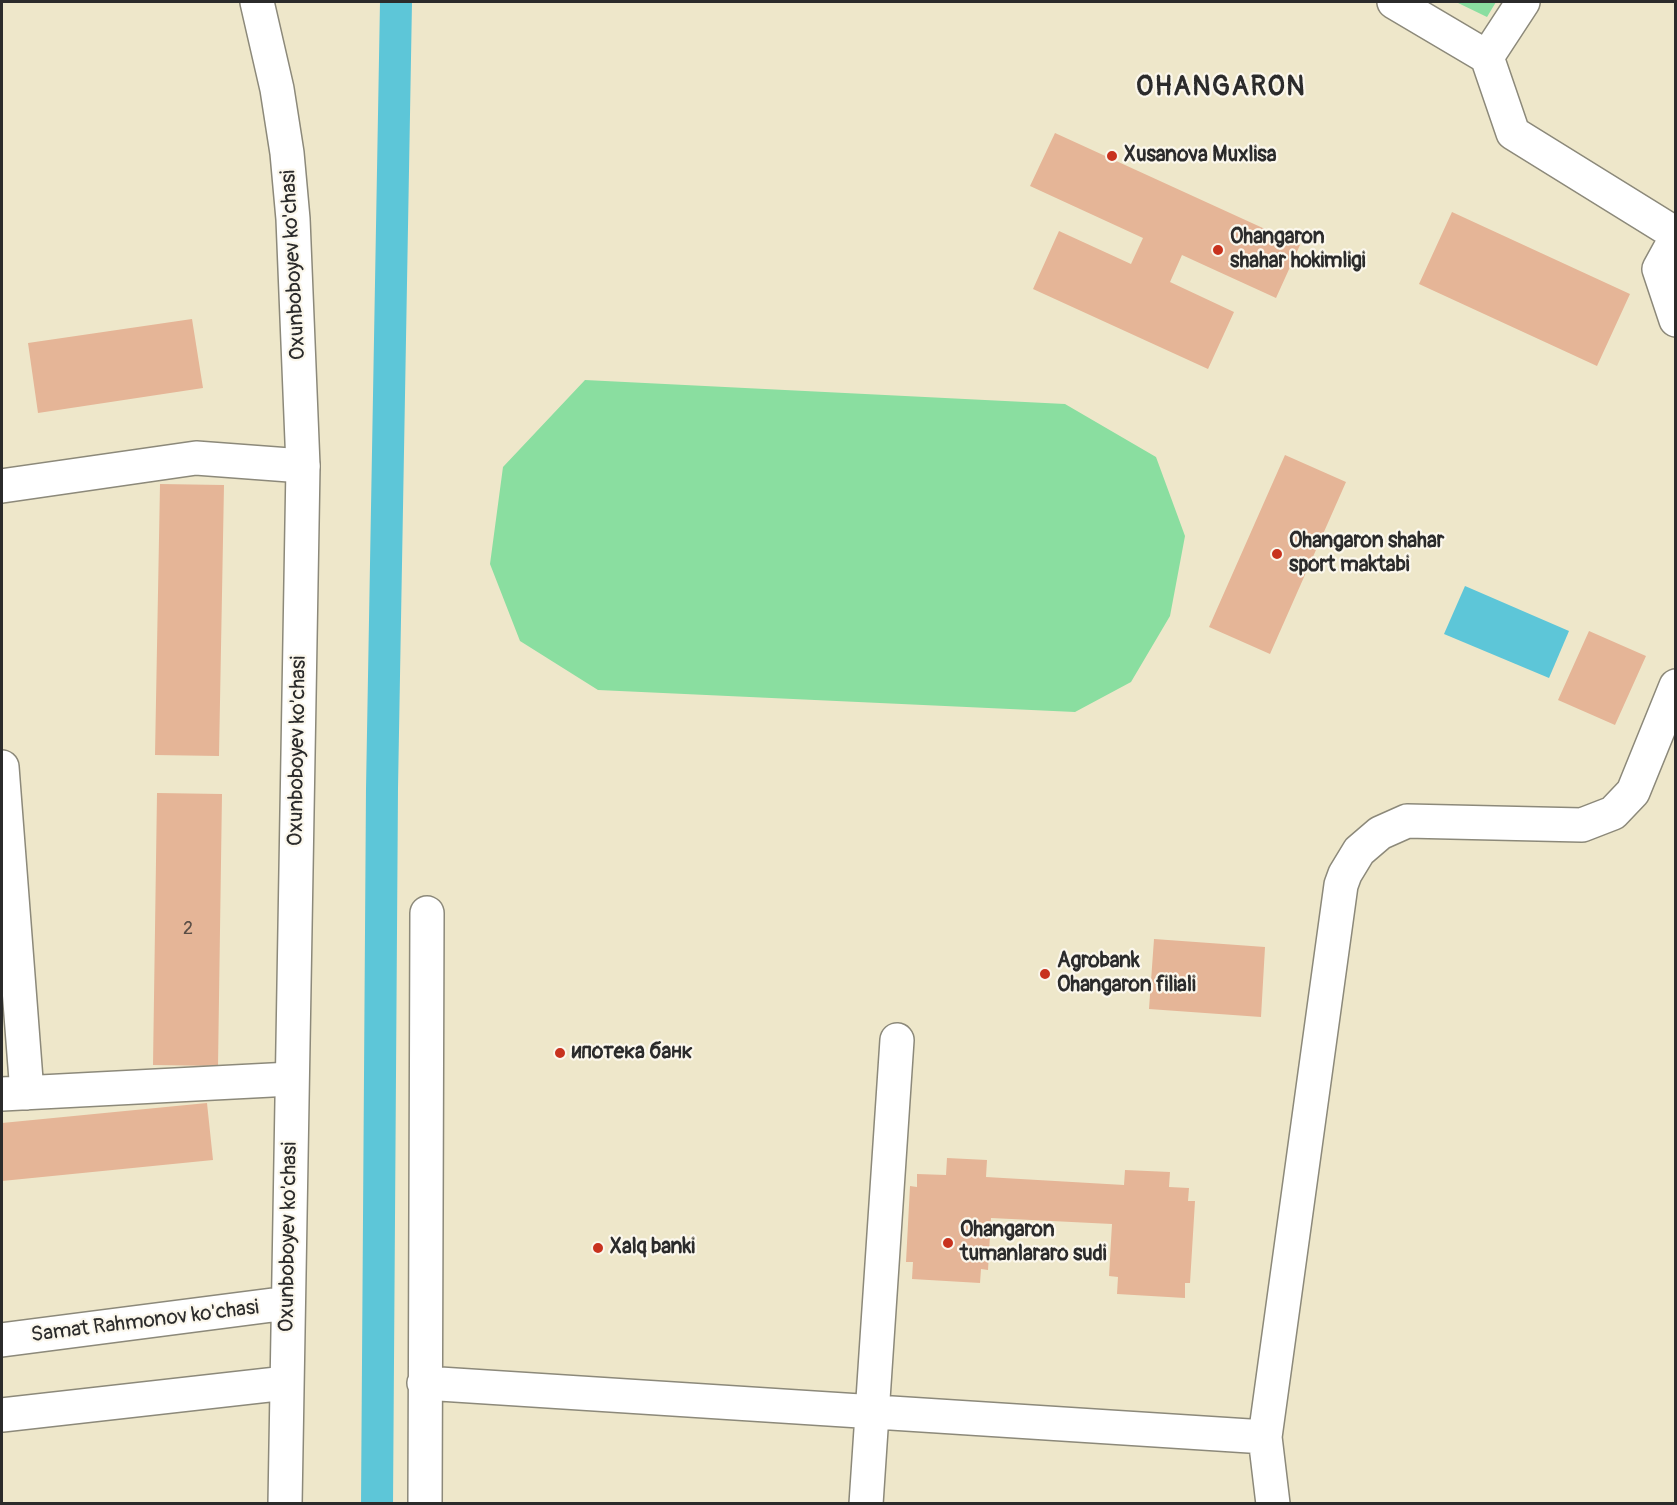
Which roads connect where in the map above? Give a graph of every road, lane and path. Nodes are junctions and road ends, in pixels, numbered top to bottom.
1 (256, 2) edge
2 (1394, 2) edge
3 (1523, 2) edge
4 (1487, 57) junction
5 (1676, 236) edge
6 (1676, 320) edge
7 (303, 466) junction
8 (2, 486) edge
9 (1676, 686) edge
10 (2, 767) edge
11 (428, 913) dead end
12 (897, 1040) dead end
13 (291, 1078) junction
14 (14, 1093) edge
15 (288, 1303) junction
16 (2, 1341) edge
17 (286, 1383) junction
18 (424, 1383) junction
19 (870, 1412) junction
20 (2, 1415) edge
21 (1265, 1437) junction
22 (285, 1503) edge
23 (425, 1503) edge
24 (866, 1503) edge
25 (1273, 1503) edge

1 - 7 street, Oxunboboyev ko'chasi
2 - 4 street
3 - 4 street
4 - 5 street
5 - 6 street
7 - 8 street
7 - 13 street, Oxunboboyev ko'chasi
9 - 21 street
10 - 14 street
11 - 18 street
12 - 19 street
13 - 14 street
13 - 15 street, Oxunboboyev ko'chasi
15 - 16 street, Samat Rahmonov ko'chasi
15 - 17 street, Oxunboboyev ko'chasi
17 - 20 street
17 - 22 street, Oxunboboyev ko'chasi
18 - 19 street
18 - 23 street
19 - 21 street
19 - 24 street
21 - 25 street

